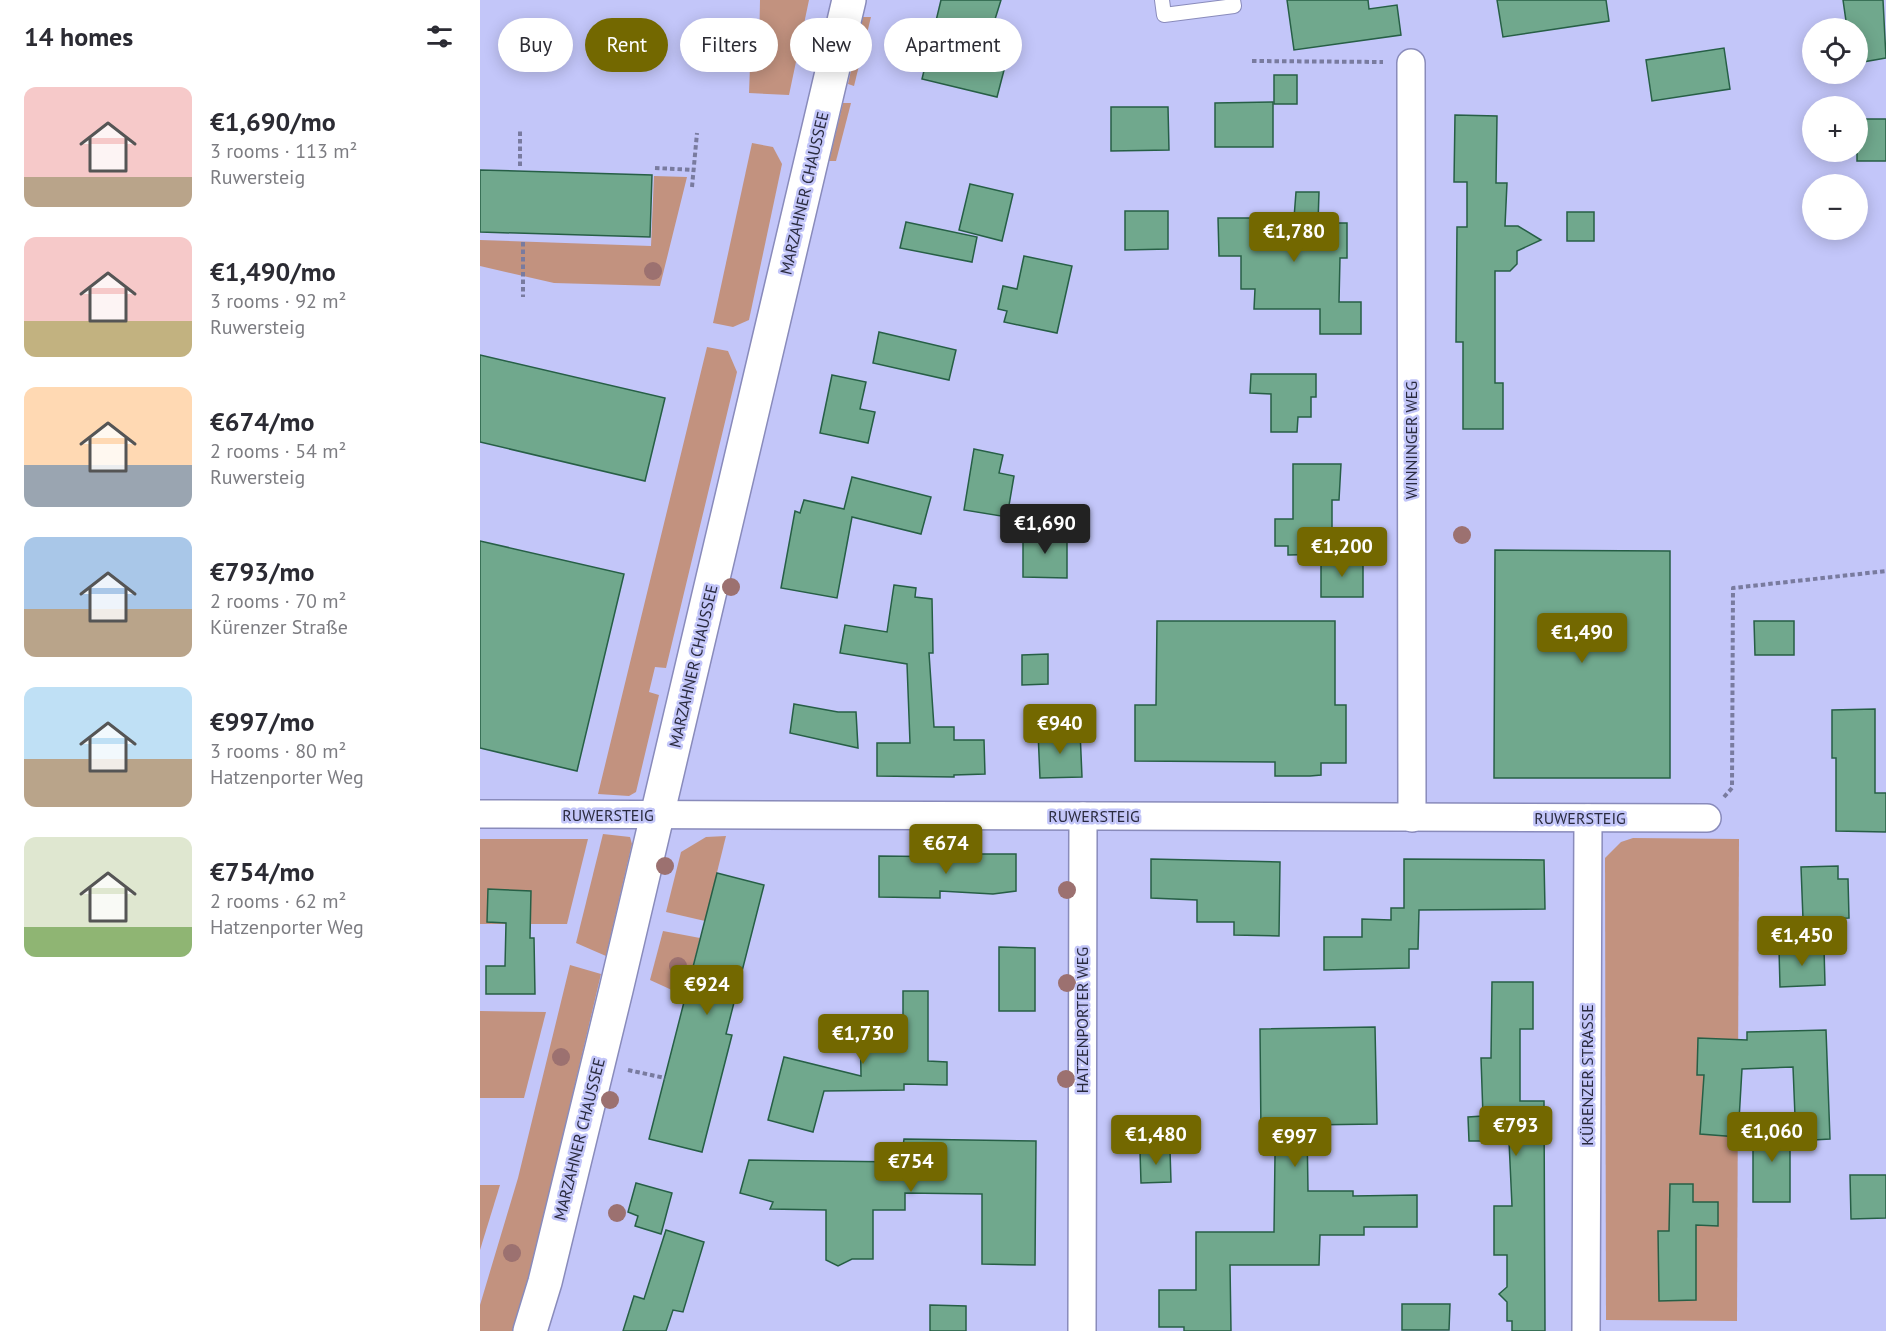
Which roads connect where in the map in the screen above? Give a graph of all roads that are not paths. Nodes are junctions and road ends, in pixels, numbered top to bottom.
1 (849, 0) edge
2 (1162, 0) edge
3 (1233, 0) edge
4 (1411, 63) road end
5 (480, 814) edge
6 (657, 816) junction
7 (1083, 816) junction
8 (1412, 818) junction
9 (1588, 818) junction
10 (1707, 818) road end
11 (530, 1331) edge
12 (1082, 1331) edge
13 (1586, 1331) edge

1 - 6 street, MARZAHNER CHAUSSEE
2 - 3 lane
4 - 8 street, WINNINGER WEG
5 - 6 street, RUWERSTEIG
6 - 7 street, RUWERSTEIG
6 - 11 street, MARZAHNER CHAUSSEE
7 - 8 street, RUWERSTEIG
7 - 12 street, HATZENPORTER WEG
8 - 9 street, RUWERSTEIG
9 - 10 street, RUWERSTEIG
9 - 13 street, KÜRENZER STRASSE

